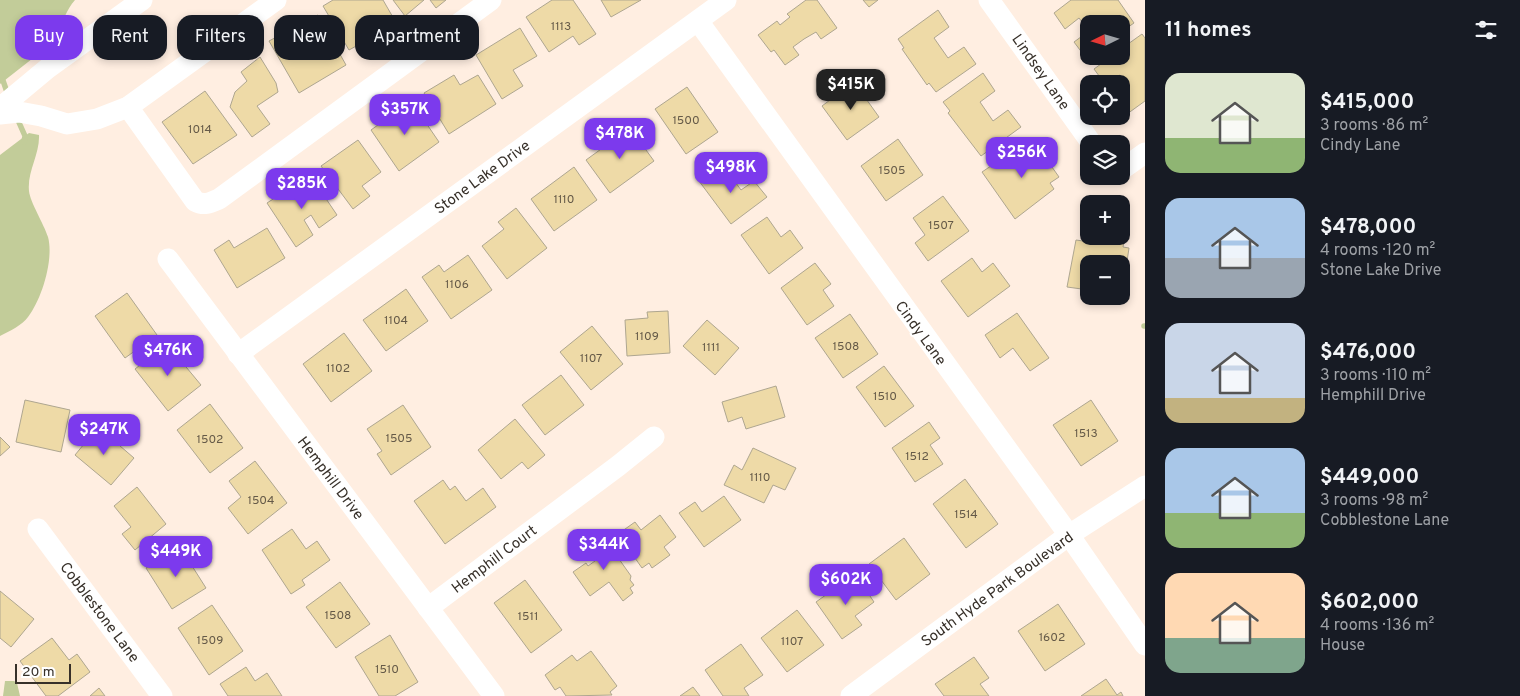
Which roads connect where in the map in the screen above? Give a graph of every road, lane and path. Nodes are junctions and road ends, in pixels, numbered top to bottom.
1 (142, 0) edge
2 (276, 0) edge
3 (490, 0) edge
4 (726, 0) edge
5 (990, 0) edge
6 (698, 21) junction
7 (128, 106) junction
8 (8, 108) edge
9 (1086, 135) edge
10 (1145, 153) edge
11 (1130, 164) edge
12 (168, 259) dead end
13 (238, 354) junction
14 (654, 437) dead end
15 (1145, 486) edge
16 (38, 529) dead end
17 (1069, 535) junction
18 (428, 608) junction
19 (1145, 645) edge
20 (864, 692) edge
21 (162, 696) edge
22 (494, 696) edge

1 - 8 street
2 - 7 street
3 - 7 street
4 - 6 street, Stone Lake Drive
5 - 9 street, Lindsey Lane
6 - 13 street, Stone Lake Drive
6 - 17 street, Cindy Lane
7 - 8 street
10 - 11 street
12 - 13 street, Hemphill Drive
13 - 18 street, Hemphill Drive
14 - 18 street, Hemphill Court
15 - 17 street, South Hyde Park Boulevard
16 - 21 street, Cobblestone Lane
17 - 19 street, Cindy Lane
17 - 20 street, South Hyde Park Boulevard
18 - 22 street, Hemphill Drive

